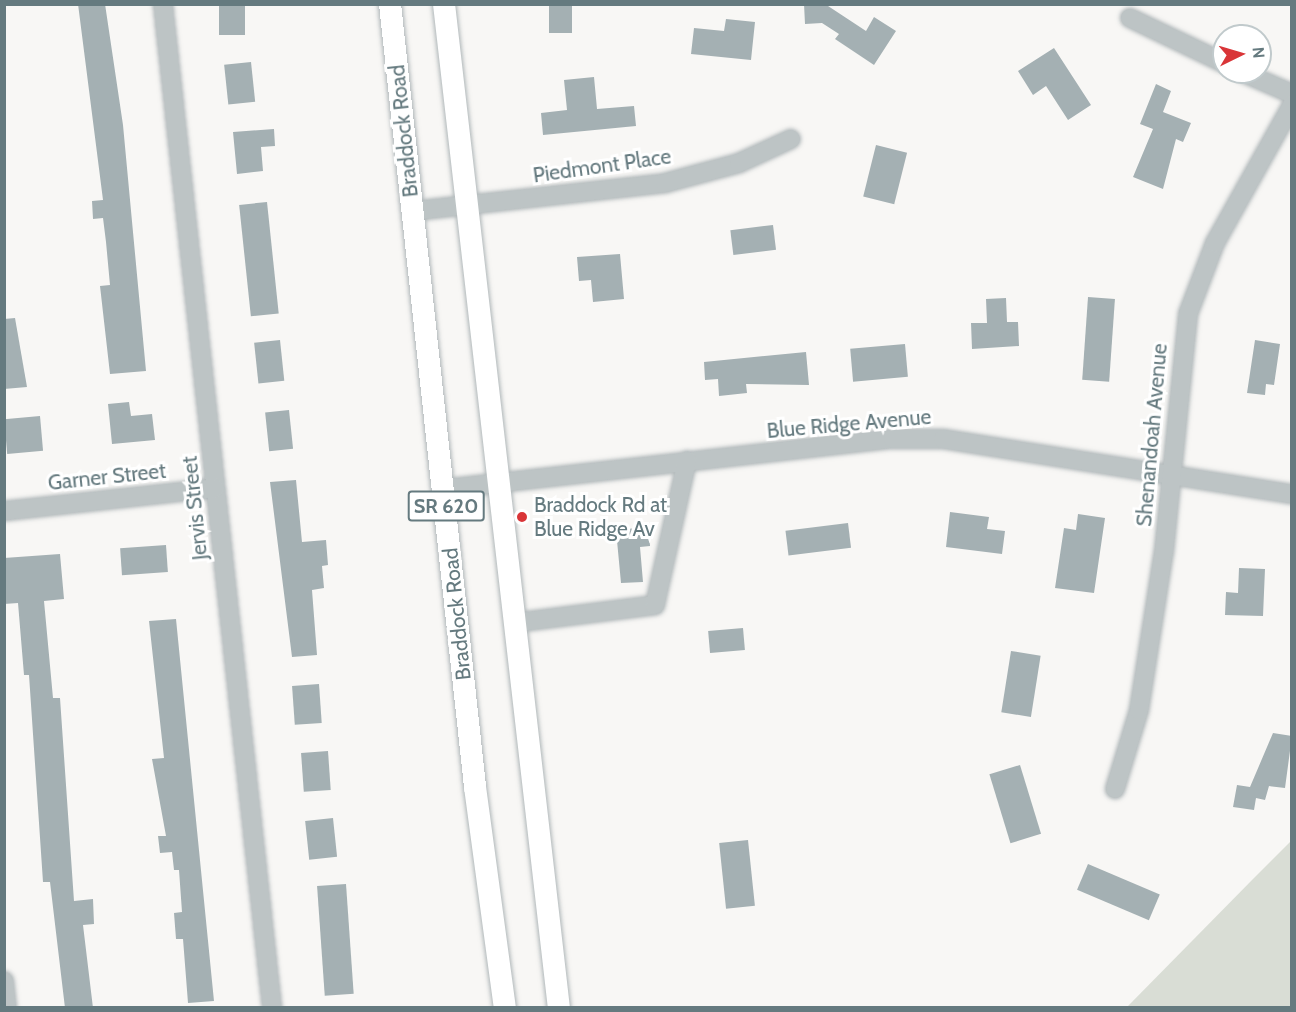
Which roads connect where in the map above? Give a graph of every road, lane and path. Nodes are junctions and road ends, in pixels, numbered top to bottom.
1 (163, 4) edge
2 (390, 4) edge
3 (444, 4) edge
4 (1130, 18) dead end
5 (1212, 57) edge
6 (1269, 84) edge
7 (1292, 94) edge
8 (1292, 105) edge
9 (791, 140) dead end
10 (466, 205) junction
11 (413, 211) junction
12 (687, 461) junction
13 (1172, 471) junction
14 (497, 482) junction
15 (215, 488) junction
16 (444, 489) junction
17 (1292, 494) edge
18 (4, 510) edge
19 (513, 624) junction
20 (1115, 789) dead end
21 (4, 981) edge
22 (8, 1008) edge
23 (272, 1008) edge
24 (505, 1008) edge
25 (559, 1008) edge

1 - 15 street, Jervis Street
2 - 11 main road, Braddock Road / SR 620
3 - 10 main road, SR 620
4 - 5 street
6 - 7 street
8 - 13 street, Shenandoah Avenue
9 - 10 street, Piedmont Place
10 - 11 street, Piedmont Place
10 - 14 main road, SR 620
11 - 16 main road, Braddock Road / SR 620
12 - 13 street, Blue Ridge Avenue
12 - 14 street, Blue Ridge Avenue
12 - 19 street
13 - 17 street, Blue Ridge Avenue
13 - 20 street, Shenandoah Avenue
14 - 16 street, Blue Ridge Avenue
14 - 19 main road, SR 620
15 - 18 street, Garner Street
15 - 23 street, Jervis Street
16 - 24 main road, Braddock Road / SR 620
19 - 25 main road, SR 620
21 - 22 street

